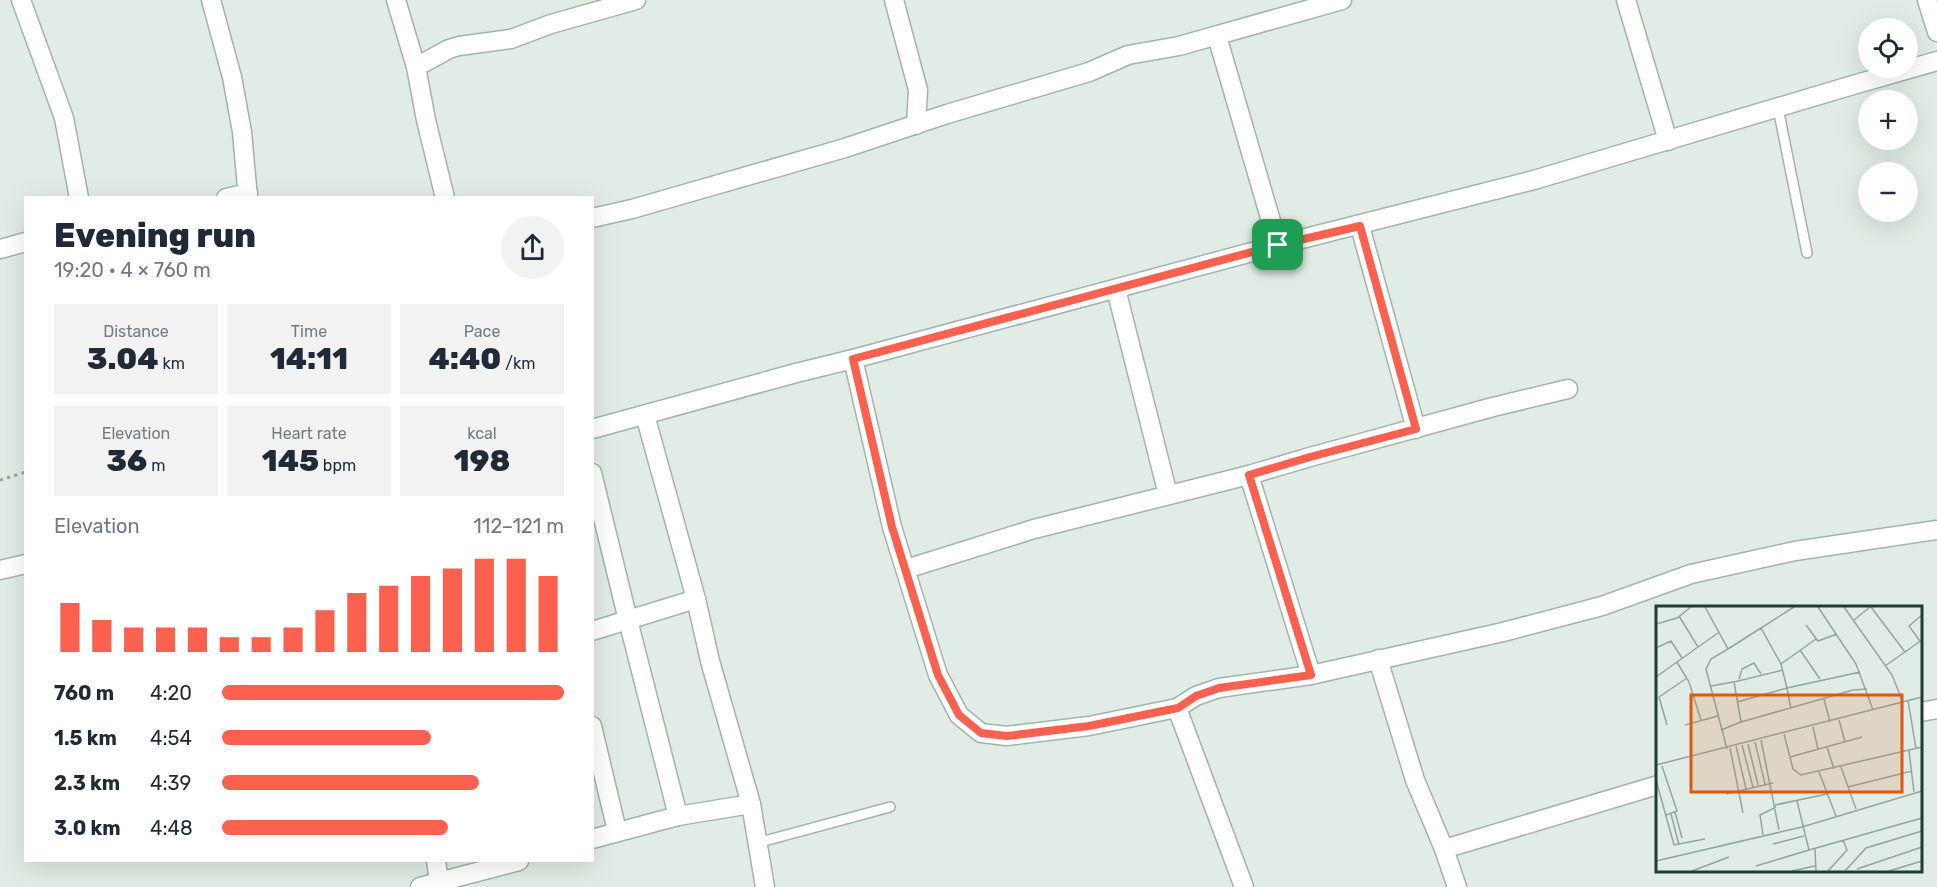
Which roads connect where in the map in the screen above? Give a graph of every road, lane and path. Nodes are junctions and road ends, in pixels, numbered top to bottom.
1 (21, 0) edge
2 (212, 0) edge
3 (396, 0) edge
4 (636, 0) edge
5 (894, 0) edge
6 (1342, 0) edge
7 (1626, 0) edge
8 (1927, 0) edge
9 (1937, 32) edge
10 (1217, 36) junction
11 (1937, 62) edge
12 (416, 67) junction
13 (918, 90) junction
14 (1778, 108) junction
15 (946, 114) junction
16 (916, 125) junction
17 (1668, 141) junction
18 (248, 195) edge
19 (79, 196) edge
20 (444, 196) edge
21 (594, 218) edge
22 (1360, 226) junction
23 (24, 243) edge
24 (1278, 245) junction
25 (0, 249) edge
26 (1807, 253) dead end
27 (1116, 289) junction
28 (853, 359) junction
29 (1568, 389) dead end
30 (645, 415) junction
31 (594, 428) edge
32 (1416, 429) junction
33 (24, 473) edge
34 (1249, 475) junction
35 (0, 480) edge
36 (594, 481) edge
37 (1168, 495) junction
38 (1937, 530) edge
39 (24, 564) edge
40 (906, 569) junction
41 (0, 570) edge
42 (696, 599) junction
43 (628, 620) junction
44 (594, 630) edge
45 (1378, 659) junction
46 (1311, 675) junction
47 (1178, 708) junction
48 (1937, 709) edge
49 (1922, 712) edge
50 (594, 734) edge
51 (1656, 787) edge
52 (751, 804) junction
53 (890, 807) dead end
54 (678, 816) junction
55 (617, 831) junction
56 (594, 837) edge
57 (757, 843) junction
58 (1444, 849) junction
59 (436, 862) edge
60 (510, 862) edge
61 (440, 884) edge
62 (420, 887) edge
63 (765, 887) edge
64 (1244, 887) edge
65 (1457, 887) edge

1 - 19 street
2 - 18 street
3 - 12 street
4 - 12 street
5 - 13 street
6 - 10 street
7 - 17 street
8 - 9 street
10 - 15 street
10 - 24 street
11 - 14 street
12 - 20 street
13 - 15 street
13 - 16 street
14 - 17 street
14 - 26 lane
15 - 16 street
16 - 21 street
17 - 22 street
22 - 24 street
22 - 32 street
23 - 25 street
24 - 27 street
27 - 28 street
27 - 37 street
28 - 30 street
28 - 40 street
29 - 32 street
30 - 31 street
30 - 42 street
32 - 34 street
33 - 35 path
34 - 37 street
34 - 46 street
36 - 43 street
37 - 40 street
38 - 45 street
39 - 41 street
40 - 47 street
42 - 43 street
42 - 52 street
43 - 44 street
43 - 54 street
45 - 46 street
45 - 58 street
46 - 47 street
47 - 64 street
48 - 49 street
50 - 55 street
51 - 58 street
52 - 54 street
52 - 57 street
53 - 57 lane
54 - 55 street
55 - 56 street
57 - 63 street
58 - 65 street
59 - 61 street
60 - 61 street
61 - 62 street

